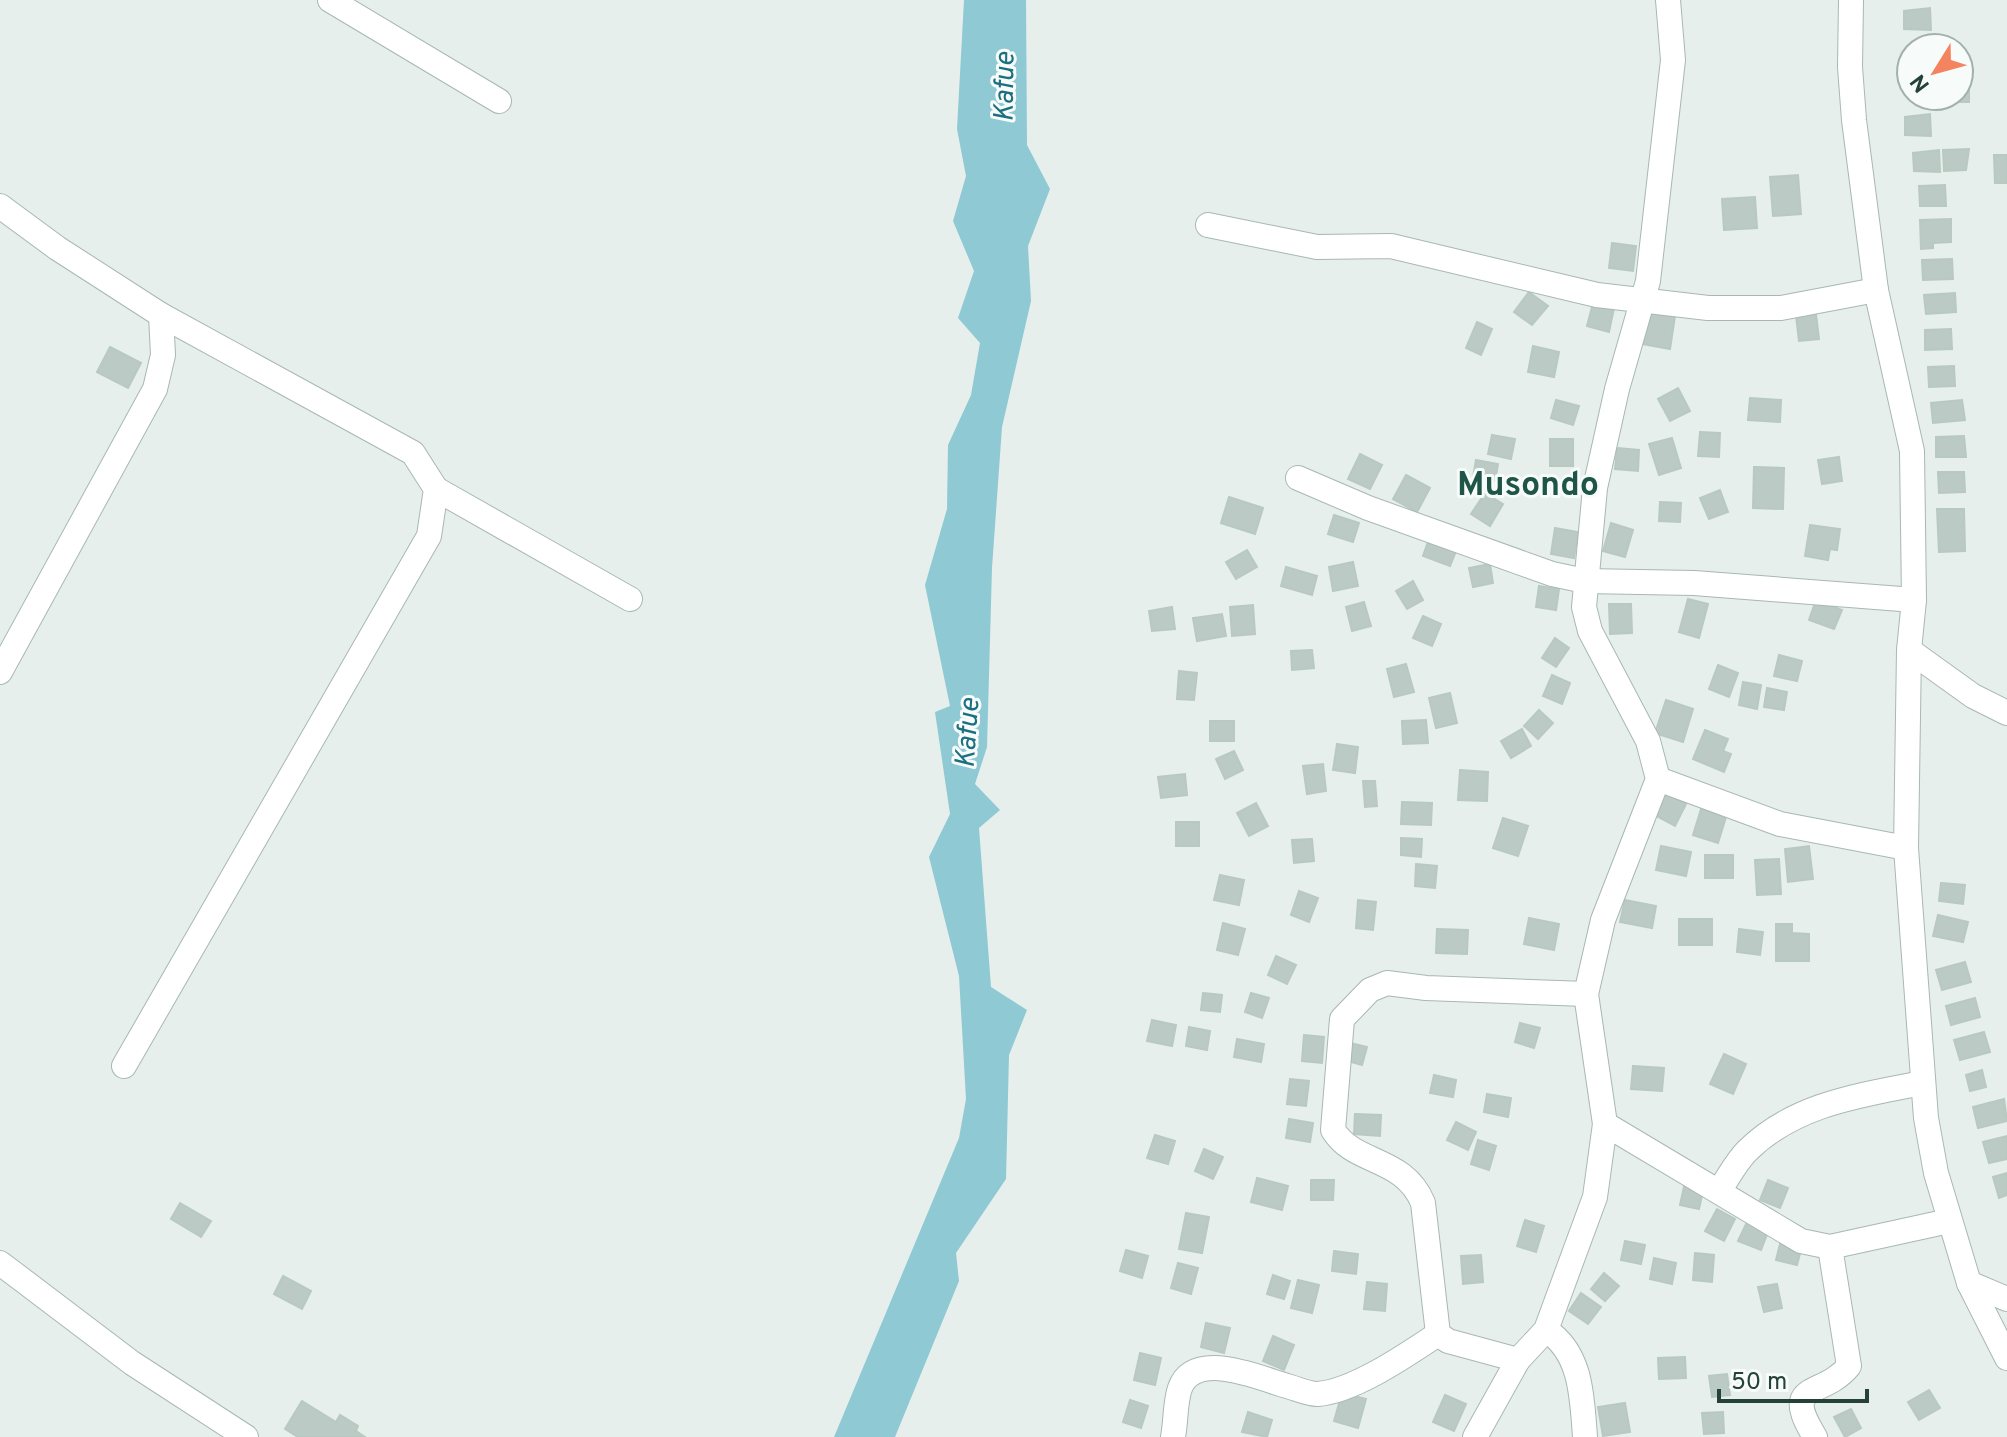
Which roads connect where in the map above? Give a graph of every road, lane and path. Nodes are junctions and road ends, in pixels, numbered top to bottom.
1 (330, 0) edge
2 (1668, 0) edge
3 (1851, 0) edge
4 (499, 101) dead end
5 (0, 206) edge
6 (1208, 225) dead end
7 (1876, 290) junction
8 (1642, 301) junction
9 (161, 315) junction
10 (1298, 478) dead end
11 (436, 489) junction
12 (1585, 581) junction
13 (630, 599) dead end
14 (1914, 600) junction
15 (1909, 650) junction
16 (0, 672) edge
17 (2007, 713) edge
18 (1658, 779) junction
19 (1906, 848) junction
20 (1586, 994) junction
21 (124, 1066) dead end
22 (1922, 1083) junction
23 (1605, 1124) junction
24 (1719, 1191) junction
25 (1949, 1221) junction
26 (1830, 1247) junction
27 (0, 1263) edge
28 (1969, 1283) junction
29 (2007, 1299) edge
30 (1546, 1330) junction
31 (1438, 1334) junction
32 (2007, 1358) edge
33 (1518, 1360) junction
34 (246, 1437) edge
35 (1173, 1437) edge
36 (1475, 1437) edge
37 (1585, 1437) edge
38 (1815, 1437) edge

1 - 4 street
2 - 8 street
3 - 7 street
5 - 9 street
6 - 8 street
7 - 8 street
7 - 14 street
8 - 12 street
9 - 11 street
9 - 16 street
10 - 12 street
11 - 13 street
11 - 21 street
12 - 14 street
12 - 18 street
14 - 15 street
15 - 17 street
15 - 19 street
18 - 19 street
18 - 20 street
19 - 22 street
20 - 23 street
20 - 31 street
22 - 24 street
22 - 25 street
23 - 24 street
23 - 30 street
24 - 26 street
25 - 26 street
25 - 28 street
26 - 38 street
27 - 34 street
28 - 29 street
28 - 32 street
30 - 33 street
30 - 37 street
31 - 33 street
31 - 35 street
33 - 36 street

